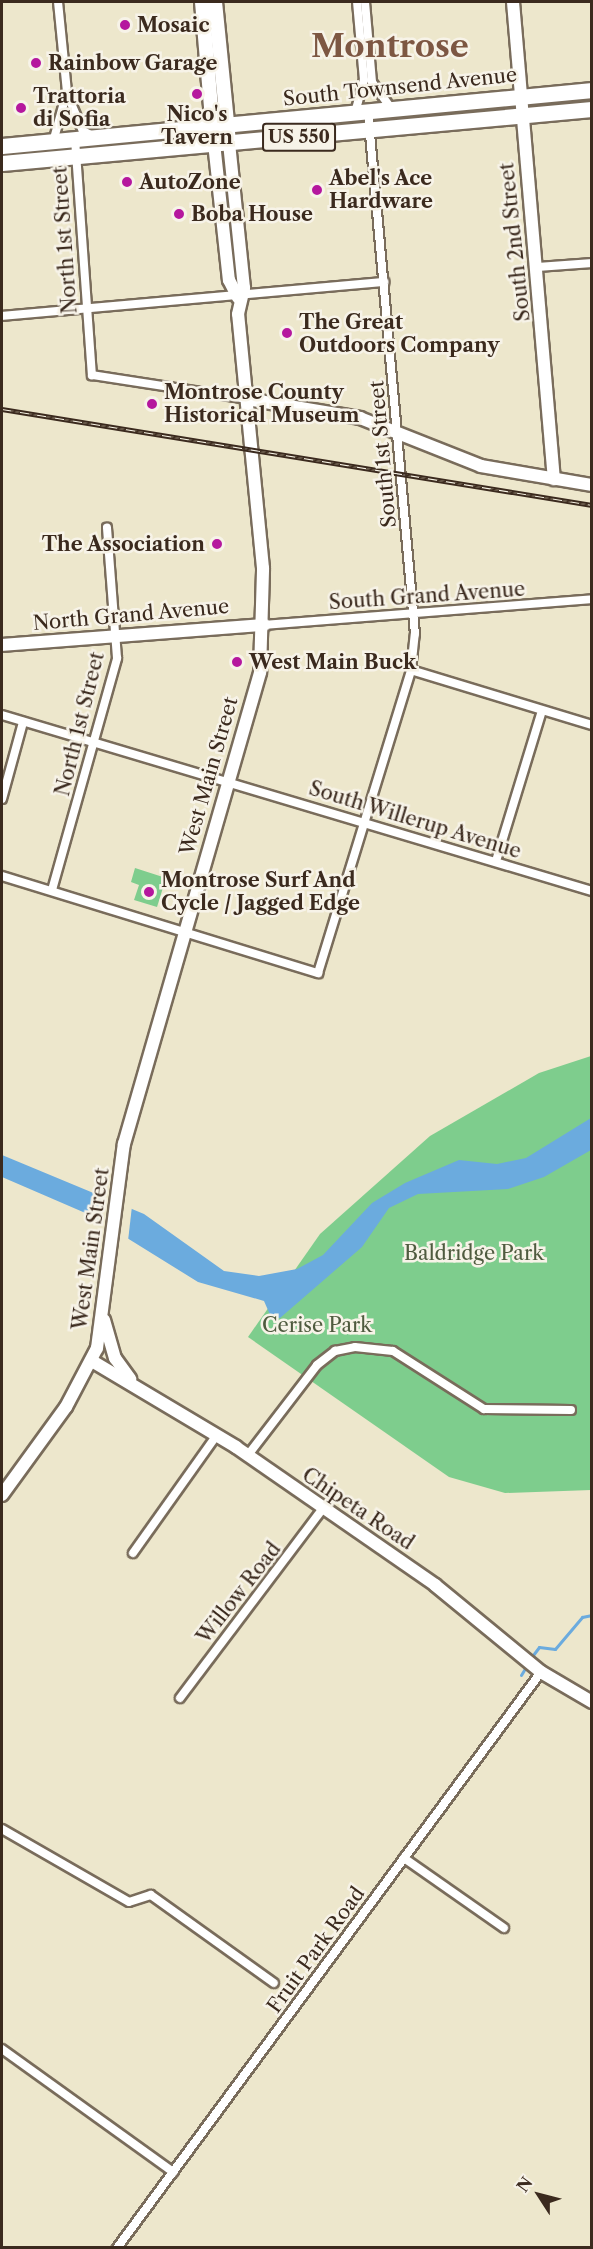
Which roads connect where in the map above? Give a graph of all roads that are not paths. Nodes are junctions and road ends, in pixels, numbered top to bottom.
1 (58, 2) edge
2 (202, 2) edge
3 (215, 2) edge
4 (357, 2) edge
5 (365, 2) edge
6 (513, 2) edge
7 (591, 90) edge
8 (67, 92) junction
9 (521, 97) junction
10 (591, 109) edge
11 (394, 110) junction
12 (361, 113) junction
13 (522, 115) junction
14 (220, 126) junction
15 (369, 129) junction
16 (100, 137) junction
17 (75, 139) junction
18 (52, 142) junction
19 (221, 142) junction
20 (2, 146) edge
21 (76, 158) junction
22 (2, 163) edge
23 (591, 263) edge
24 (538, 267) junction
25 (384, 282) junction
26 (238, 298) junction
27 (86, 309) junction
28 (2, 316) edge
29 (247, 399) junction
30 (401, 434) junction
31 (554, 479) junction
32 (591, 485) edge
33 (107, 527) dead end
34 (591, 599) edge
35 (415, 613) junction
36 (264, 625) junction
37 (116, 637) junction
38 (2, 645) edge
39 (411, 670) junction
40 (542, 711) junction
41 (2, 715) edge
42 (23, 722) junction
43 (591, 725) edge
44 (95, 743) junction
45 (228, 781) junction
46 (2, 799) edge
47 (362, 822) junction
48 (496, 861) junction
49 (2, 876) edge
50 (52, 890) junction
51 (591, 891) edge
52 (184, 934) junction
53 (104, 1320) junction
54 (92, 1361) junction
55 (149, 1396) junction
56 (571, 1410) dead end
57 (217, 1435) junction
58 (248, 1455) junction
59 (2, 1495) edge
60 (323, 1508) junction
61 (133, 1553) dead end
62 (542, 1672) junction
63 (180, 1698) dead end
64 (591, 1701) edge
65 (2, 1829) edge
66 (404, 1858) junction
67 (504, 1928) dead end
68 (274, 1983) dead end
69 (2, 2049) edge
70 (173, 2172) junction
71 (117, 2247) edge

1 - 8 street, North 1st Street
2 - 14 main road
3 - 14 main road
4 - 12 street, South 1st Street
5 - 11 street
6 - 9 street, South 2nd Street
7 - 9 highway, South Townsend Avenue / US 550
8 - 16 street, North 1st Street
8 - 18 street, North 1st Street
9 - 11 highway, South Townsend Avenue / US 550
9 - 13 street, South 2nd Street
10 - 13 highway, South Townsend Avenue / US 550
11 - 12 highway, South Townsend Avenue / US 550
12 - 14 highway, South Townsend Avenue / US 550
12 - 15 street, South 1st Street
13 - 15 highway, South Townsend Avenue / US 550
13 - 24 street, South 2nd Street
14 - 16 highway, US 550
14 - 19 main road
15 - 19 highway, South Townsend Avenue / US 550
15 - 25 street, South 1st Street
16 - 17 highway, US 550
17 - 18 highway, US 550
17 - 21 street, North 1st Street
18 - 20 highway, US 550
19 - 21 highway, US 550
19 - 26 street, West Main Street
21 - 22 highway, US 550
21 - 27 street, North 1st Street
23 - 24 street
24 - 31 street, South 2nd Street
25 - 26 street
25 - 30 street, South 1st Street
26 - 27 street
26 - 29 street, West Main Street
27 - 28 street
27 - 29 street, North 1st Street
29 - 30 street
29 - 36 street, West Main Street
30 - 31 street
30 - 35 street, South 1st Street
31 - 32 street
33 - 37 street, North 1st Street
34 - 35 street, South Grand Avenue
35 - 36 street, South Grand Avenue
35 - 39 street, South 1st Street
36 - 37 street, North Grand Avenue
36 - 45 street, West Main Street
37 - 38 street, North Grand Avenue
37 - 44 street, North 1st Street
39 - 40 street
39 - 47 street, South 1st Street
40 - 43 street
40 - 48 street
41 - 42 street, South Willerup Avenue
42 - 44 street, South Willerup Avenue
42 - 46 street
44 - 45 street, South Willerup Avenue
44 - 50 street, North 1st Street
45 - 47 street, South Willerup Avenue
45 - 52 street, West Main Street
47 - 48 street, South Willerup Avenue
47 - 52 street, South 1st Street
48 - 51 street, South Willerup Avenue
49 - 50 street
50 - 52 street
52 - 53 street, West Main Street
53 - 54 street, West Main Street
53 - 55 street
54 - 55 street, Chipeta Road
54 - 59 street, West Main Street
55 - 57 street, Chipeta Road
56 - 58 street
57 - 58 street, Chipeta Road
57 - 61 street
58 - 60 street, Chipeta Road
60 - 62 street, Chipeta Road
60 - 63 street, Willow Road
62 - 64 street, Chipeta Road
62 - 66 street, Fruit Park Road
65 - 68 street
66 - 67 street
66 - 70 street, Fruit Park Road
69 - 70 street
70 - 71 street, Fruit Park Road

